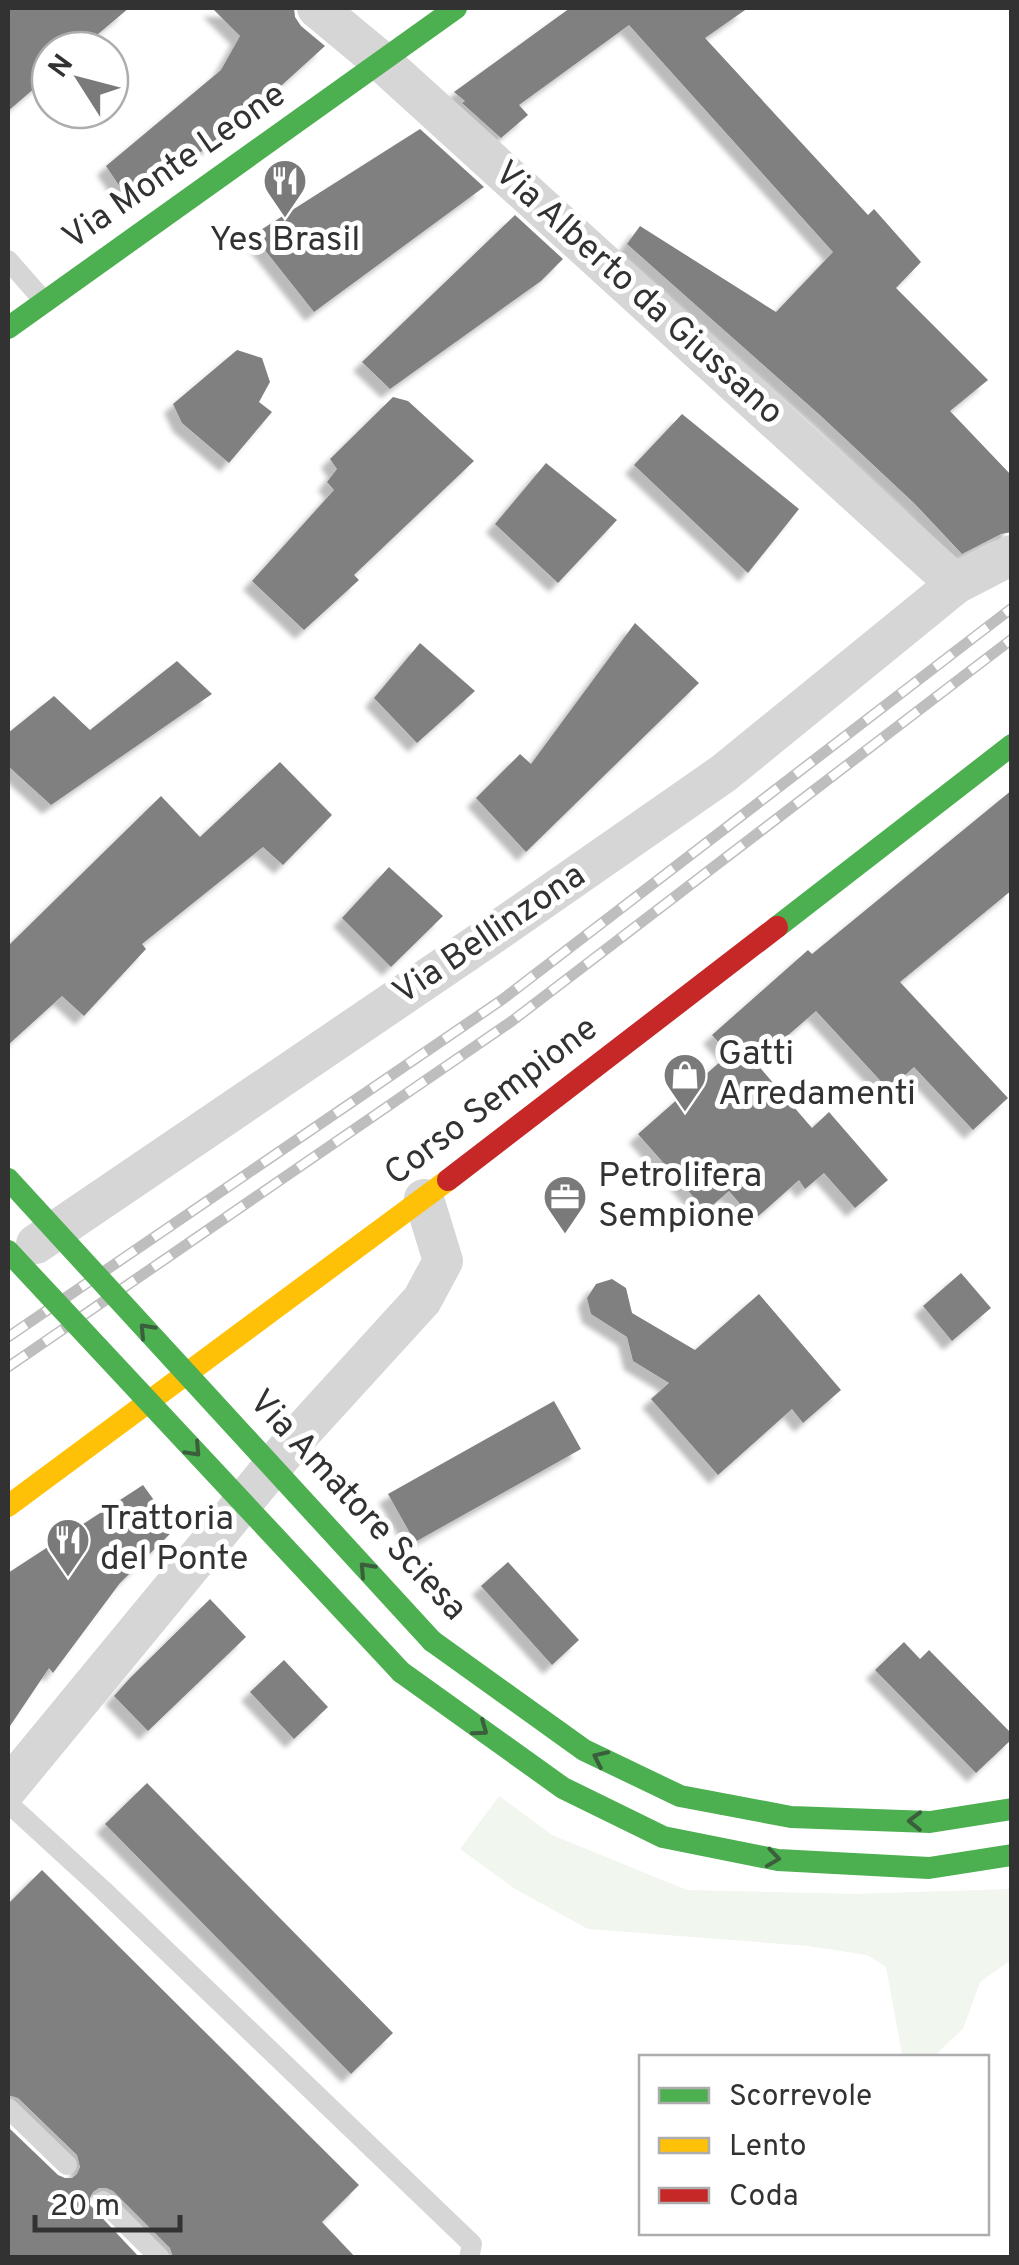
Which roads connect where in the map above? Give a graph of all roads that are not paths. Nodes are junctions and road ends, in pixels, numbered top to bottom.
1 (317, 8) edge
2 (456, 8) edge
3 (382, 62) junction
4 (8, 260) edge
5 (44, 302) junction
6 (8, 328) edge
7 (1012, 554) edge
8 (956, 584) junction
9 (1012, 745) edge
10 (8, 1180) edge
11 (424, 1199) junction
12 (8, 1251) edge
13 (8, 1263) edge
14 (8, 1506) edge
15 (8, 1788) edge
16 (8, 1803) edge
17 (1012, 1810) edge
18 (1012, 1856) edge
19 (8, 2108) edge
20 (67, 2165) dead end
21 (103, 2201) dead end
22 (160, 2258) edge
23 (469, 2258) edge

1 - 3 street, Via Alberto da Giussano
2 - 3 street, Via Monte Leone
3 - 5 street, Via Monte Leone
3 - 8 street, Via Alberto da Giussano
4 - 5 lane
5 - 6 street, Via Monte Leone
7 - 8 street, Via Bellinzona
8 - 13 street, Via Bellinzona
9 - 11 street, Corso Sempione
17 -> 10 street, Via Amatore Sciesa, bridge
11 - 14 street, Corso Sempione
11 - 15 street
12 -> 18 street, bridge
16 - 23 lane
19 - 20 lane
21 - 22 lane

